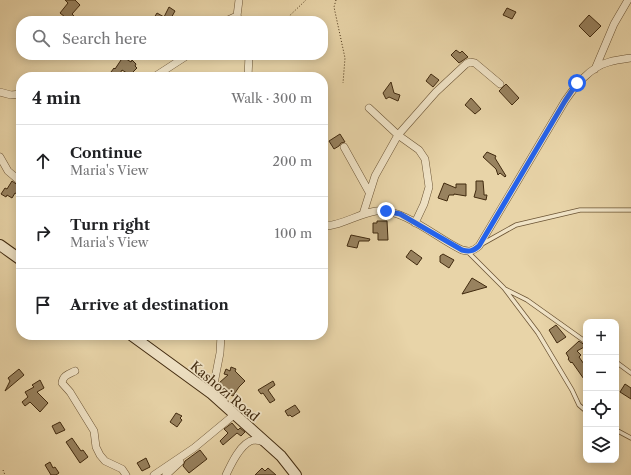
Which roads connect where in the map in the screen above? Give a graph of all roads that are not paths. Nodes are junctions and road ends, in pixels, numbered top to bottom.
1 (239, 0) edge
2 (628, 0) edge
3 (239, 16) edge
4 (631, 58) edge
5 (180, 60) edge
6 (249, 60) edge
7 (595, 69) junction
8 (162, 72) edge
9 (248, 72) edge
10 (500, 84) dead end
11 (0, 92) edge
12 (16, 94) edge
13 (369, 108) dead end
14 (398, 135) junction
15 (344, 146) dead end
16 (0, 157) edge
17 (16, 178) edge
18 (369, 192) junction
19 (631, 210) edge
20 (363, 214) junction
21 (415, 223) junction
22 (328, 225) edge
23 (0, 246) edge
24 (479, 246) junction
25 (468, 252) junction
26 (16, 257) edge
27 (504, 288) junction
28 (139, 340) edge
29 (221, 340) edge
30 (583, 340) edge
31 (619, 364) edge
32 (75, 371) dead end
33 (631, 373) edge
34 (212, 394) junction
35 (583, 408) edge
36 (235, 414) junction
37 (619, 432) edge
38 (631, 438) edge
39 (266, 443) junction
40 (194, 448) junction
41 (126, 475) edge
42 (154, 475) edge
43 (166, 475) edge
44 (226, 475) edge
45 (296, 475) edge

1 - 3 street
2 - 7 street
4 - 7 street
5 - 8 street
6 - 9 street
7 - 24 street
10 - 14 street
11 - 12 street
13 - 14 street
14 - 18 street
14 - 21 street
15 - 18 street
16 - 17 street
18 - 20 street
19 - 24 lane
20 - 21 street
20 - 22 street
21 - 25 street
23 - 26 main road
24 - 25 street
25 - 27 lane
27 - 30 lane
27 - 35 lane
28 - 34 main road, Kashozi Road
29 - 34 street
31 - 33 lane
32 - 41 street
34 - 36 main road, Kashozi Road
36 - 39 main road, Kashozi Road
36 - 40 street
37 - 38 lane
39 - 44 street
39 - 45 main road, Kashozi Road
40 - 42 street
40 - 43 street

